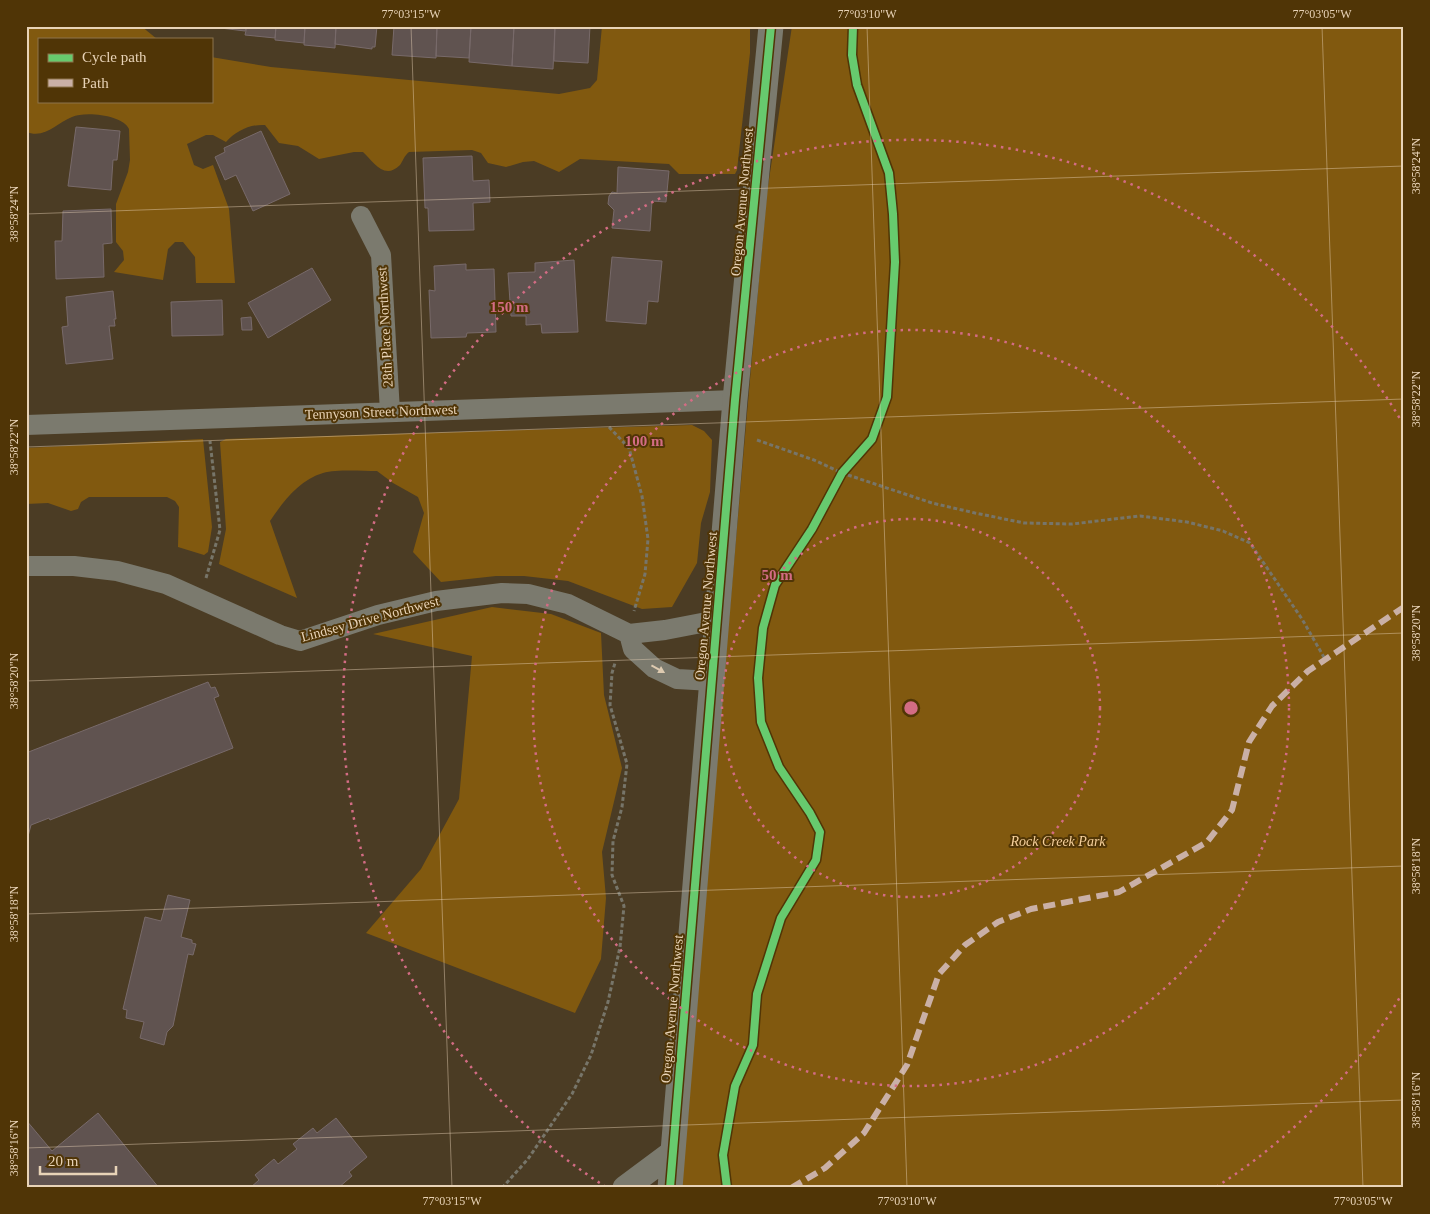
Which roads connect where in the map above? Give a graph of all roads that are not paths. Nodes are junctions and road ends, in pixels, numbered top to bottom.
1 (771, 26) edge
2 (362, 216) dead end
3 (735, 400) junction
4 (390, 412) junction
5 (26, 425) edge
6 (26, 566) edge
7 (717, 620) junction
8 (629, 634) junction
9 (712, 681) junction
10 (672, 1153) junction
11 (625, 1188) edge
12 (670, 1188) edge

1 - 3 street, Oregon Avenue Northwest
2 - 4 street, 28th Place Northwest
3 - 4 street, Tennyson Street Northwest
3 - 7 street, Oregon Avenue Northwest
4 - 5 street, Tennyson Street Northwest
6 - 8 street, Lindsey Drive Northwest
7 - 8 street
7 - 9 street, Oregon Avenue Northwest
8 -> 9 street
9 - 10 street, Oregon Avenue Northwest
10 - 11 street
10 - 12 street, Oregon Avenue Northwest

